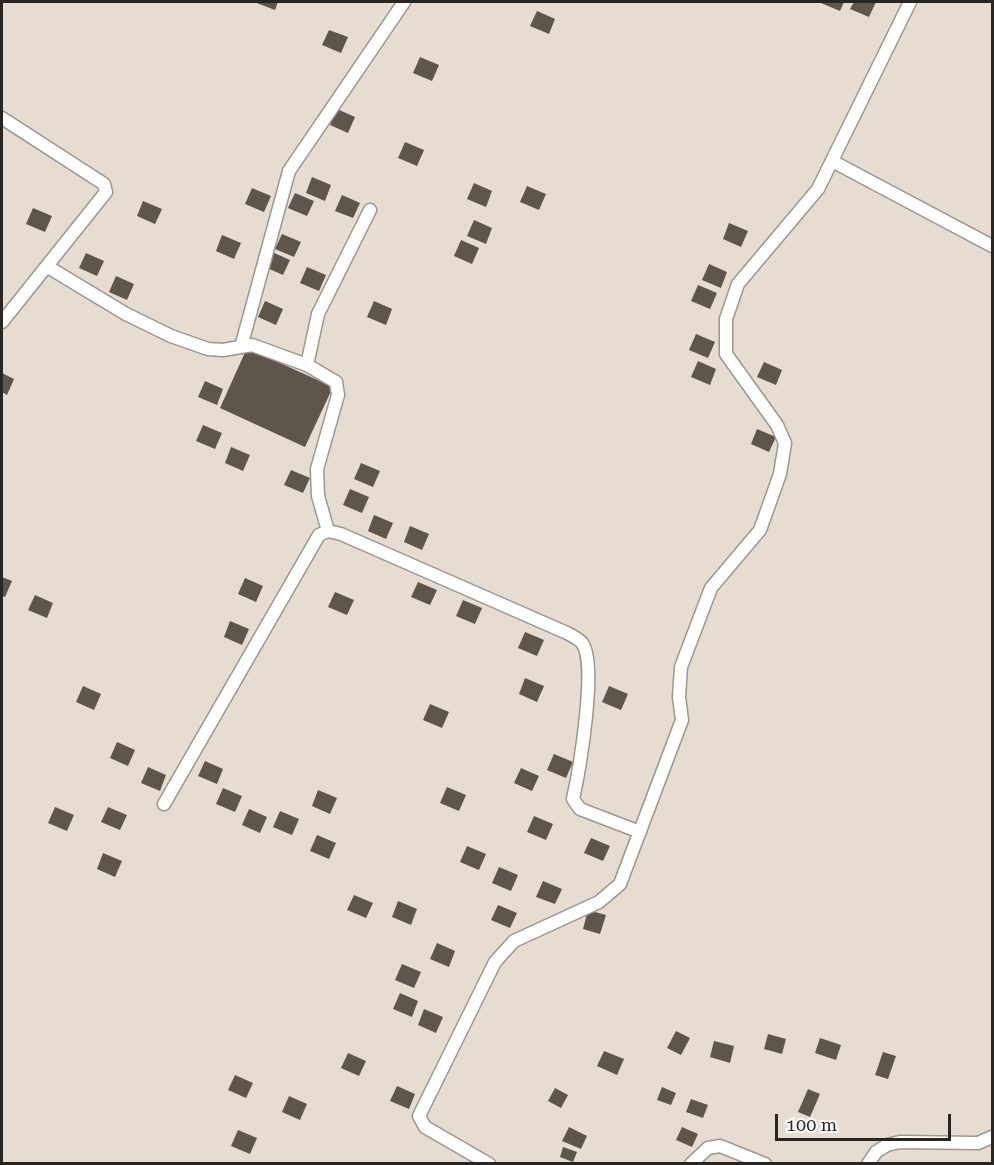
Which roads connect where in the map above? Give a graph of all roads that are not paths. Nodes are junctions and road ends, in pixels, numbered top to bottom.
1 (404, 2) edge
2 (910, 2) edge
3 (2, 118) edge
4 (832, 161) junction
5 (370, 210) dead end
6 (993, 246) edge
7 (48, 267) junction
8 (2, 322) edge
9 (240, 347) junction
10 (307, 364) junction
11 (328, 531) junction
12 (164, 804) dead end
13 (640, 832) junction
14 (993, 1137) edge
15 (489, 1164) edge
16 (691, 1164) edge
17 (765, 1164) edge
18 (868, 1164) edge

1 - 9 street
2 - 4 street
3 - 7 street
4 - 6 street
4 - 13 street
5 - 10 street
7 - 8 street
7 - 9 street
9 - 10 street
10 - 11 street
11 - 12 street
11 - 13 street
13 - 15 street
14 - 18 street
16 - 17 street

